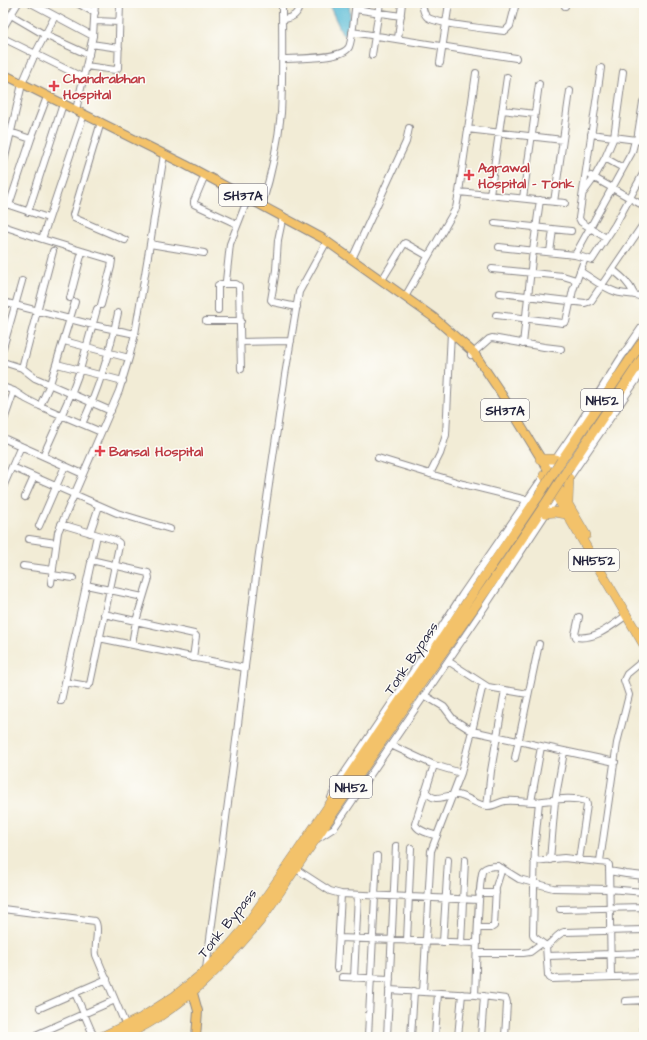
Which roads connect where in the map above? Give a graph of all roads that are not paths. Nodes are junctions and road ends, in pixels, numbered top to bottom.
1 (18, 3) edge
2 (31, 3) edge
3 (77, 3) edge
4 (96, 3) edge
5 (120, 3) edge
6 (282, 3) edge
7 (299, 3) edge
8 (380, 3) edge
9 (402, 3) edge
10 (422, 3) edge
11 (449, 3) edge
12 (516, 3) edge
13 (41, 5) edge
14 (355, 6) edge
15 (378, 12) junction
16 (95, 13) junction
17 (10, 15) junction
18 (55, 16) junction
19 (401, 16) junction
20 (282, 20) junction
21 (95, 21) junction
22 (119, 22) junction
23 (446, 23) junction
24 (3, 28) edge
25 (352, 32) junction
26 (45, 35) junction
27 (374, 35) junction
28 (93, 36) junction
29 (3, 38) edge
30 (398, 39) junction
31 (91, 44) junction
32 (442, 46) junction
33 (119, 48) junction
34 (35, 54) junction
35 (89, 55) junction
36 (372, 55) dead end
37 (516, 58) dead end
38 (282, 59) junction
39 (440, 63) dead end
40 (86, 66) junction
41 (601, 68) dead end
42 (644, 70) edge
43 (623, 72) dead end
44 (476, 73) dead end
45 (3, 74) edge
46 (644, 74) edge
47 (506, 77) dead end
48 (84, 78) junction
49 (22, 84) junction
50 (539, 84) dead end
51 (570, 91) dead end
52 (47, 96) junction
53 (643, 102) dead end
54 (63, 104) junction
55 (502, 110) junction
56 (80, 112) junction
57 (535, 114) junction
58 (101, 122) junction
59 (409, 128) dead end
60 (467, 128) junction
61 (10, 132) junction
62 (499, 133) junction
63 (591, 134) junction
64 (532, 137) junction
65 (614, 137) junction
66 (31, 139) junction
67 (563, 140) junction
68 (639, 141) edge
69 (164, 154) junction
70 (605, 158) junction
71 (3, 166) edge
72 (623, 168) junction
73 (644, 172) edge
74 (586, 174) junction
75 (205, 175) junction
76 (594, 178) junction
77 (612, 188) junction
78 (459, 192) junction
79 (583, 193) junction
80 (490, 195) junction
81 (631, 197) junction
82 (248, 198) junction
83 (523, 198) junction
84 (540, 200) junction
85 (554, 202) junction
86 (564, 203) dead end
87 (6, 204) edge
88 (262, 206) junction
89 (644, 206) edge
90 (28, 212) junction
91 (283, 216) junction
92 (48, 218) junction
93 (496, 223) dead end
94 (644, 223) edge
95 (237, 224) junction
96 (3, 226) edge
97 (536, 228) junction
98 (589, 228) junction
99 (552, 230) junction
100 (571, 231) dead end
101 (638, 234) junction
102 (606, 238) junction
103 (644, 238) edge
104 (42, 239) junction
105 (125, 240) dead end
106 (327, 241) junction
107 (150, 244) junction
108 (499, 247) dead end
109 (532, 250) junction
110 (53, 251) dead end
111 (82, 252) junction
112 (550, 252) junction
113 (204, 253) dead end
114 (575, 255) junction
115 (428, 256) junction
116 (585, 258) junction
117 (352, 259) junction
118 (492, 269) dead end
119 (580, 270) junction
120 (613, 270) junction
121 (530, 273) junction
122 (382, 280) junction
123 (576, 280) junction
124 (22, 281) dead end
125 (226, 284) junction
126 (602, 286) junction
127 (500, 293) dead end
128 (634, 294) junction
129 (529, 296) junction
130 (405, 297) junction
131 (644, 298) edge
132 (570, 300) junction
133 (3, 302) edge
134 (15, 305) junction
135 (297, 307) junction
136 (218, 310) dead end
137 (37, 311) junction
138 (118, 313) dead end
139 (496, 316) dead end
140 (526, 318) junction
141 (70, 319) junction
142 (206, 321) dead end
143 (241, 321) junction
144 (644, 324) edge
145 (93, 325) junction
146 (114, 330) junction
147 (451, 332) junction
148 (135, 334) junction
149 (644, 339) edge
150 (64, 341) junction
151 (291, 341) junction
152 (241, 342) junction
153 (523, 344) junction
154 (87, 347) junction
155 (3, 348) edge
156 (561, 349) dead end
157 (108, 353) junction
158 (472, 354) junction
159 (644, 356) edge
160 (129, 358) junction
161 (3, 362) edge
162 (57, 364) junction
163 (22, 368) junction
164 (241, 369) dead end
165 (644, 369) edge
166 (80, 370) junction
167 (102, 376) junction
168 (123, 381) junction
169 (50, 384) junction
170 (3, 387) edge
171 (14, 391) junction
172 (71, 394) junction
173 (93, 403) junction
174 (40, 406) junction
175 (111, 411) junction
176 (62, 416) junction
177 (3, 423) edge
178 (82, 424) junction
179 (101, 432) junction
180 (3, 438) edge
181 (21, 446) junction
182 (43, 456) junction
183 (378, 458) dead end
184 (540, 459) junction
185 (558, 460) junction
186 (65, 466) junction
187 (12, 467) junction
188 (546, 472) junction
189 (83, 474) junction
190 (430, 474) junction
191 (34, 477) junction
192 (569, 478) junction
193 (56, 486) junction
194 (3, 487) edge
195 (74, 494) junction
196 (558, 494) junction
197 (25, 497) dead end
198 (527, 500) junction
199 (542, 500) junction
200 (99, 506) junction
201 (567, 509) junction
202 (546, 513) junction
203 (61, 524) junction
204 (39, 526) dead end
205 (170, 529) dead end
206 (93, 534) junction
207 (29, 539) dead end
208 (56, 544) junction
209 (91, 560) junction
210 (115, 565) junction
211 (24, 566) dead end
212 (52, 572) junction
213 (73, 578) dead end
214 (51, 583) dead end
215 (86, 585) junction
216 (110, 590) junction
217 (143, 597) junction
218 (104, 614) junction
219 (626, 616) junction
220 (579, 617) dead end
221 (136, 621) junction
222 (644, 633) edge
223 (99, 638) junction
224 (132, 644) junction
225 (539, 644) dead end
226 (644, 645) edge
227 (194, 658) junction
228 (644, 660) edge
229 (448, 661) junction
230 (245, 668) junction
231 (64, 682) junction
232 (483, 684) junction
233 (505, 690) junction
234 (528, 694) junction
235 (424, 695) junction
236 (61, 701) dead end
237 (472, 731) junction
238 (497, 737) junction
239 (518, 742) junction
240 (391, 745) junction
241 (541, 747) junction
242 (564, 752) junction
243 (514, 758) dead end
244 (615, 762) junction
245 (434, 765) junction
246 (461, 773) junction
247 (425, 791) junction
248 (453, 795) junction
249 (555, 801) junction
250 (531, 802) junction
251 (539, 802) junction
252 (329, 805) junction
253 (486, 806) junction
254 (437, 836) junction
255 (316, 840) junction
256 (396, 846) dead end
257 (411, 848) dead end
258 (377, 856) dead end
259 (448, 860) dead end
260 (465, 860) dead end
261 (550, 860) junction
262 (579, 860) junction
263 (534, 861) junction
264 (600, 861) junction
265 (502, 868) junction
266 (296, 869) junction
267 (609, 871) junction
268 (643, 876) edge
269 (534, 883) junction
270 (609, 889) junction
271 (643, 892) edge
272 (480, 893) junction
273 (496, 893) junction
274 (341, 894) junction
275 (358, 895) junction
276 (375, 896) junction
277 (394, 897) junction
278 (409, 898) junction
279 (428, 898) junction
280 (446, 899) junction
281 (463, 899) junction
282 (479, 900) junction
283 (644, 907) edge
284 (609, 908) junction
285 (3, 909) edge
286 (560, 909) dead end
287 (644, 913) edge
288 (644, 919) edge
289 (478, 928) junction
290 (644, 930) edge
291 (610, 931) junction
292 (339, 938) junction
293 (356, 938) junction
294 (372, 939) junction
295 (392, 940) junction
296 (407, 941) junction
297 (426, 942) junction
298 (443, 942) junction
299 (461, 943) junction
300 (477, 944) junction
301 (544, 945) junction
302 (477, 953) junction
303 (644, 953) edge
304 (610, 954) junction
305 (547, 956) junction
306 (337, 968) dead end
307 (206, 970) junction
308 (644, 976) edge
309 (342, 977) dead end
310 (611, 977) junction
311 (354, 978) junction
312 (370, 979) junction
313 (390, 979) junction
314 (107, 980) junction
315 (192, 988) junction
316 (389, 990) junction
317 (414, 991) junction
318 (423, 992) junction
319 (75, 993) junction
320 (438, 993) junction
321 (462, 994) junction
322 (475, 995) junction
323 (484, 996) junction
324 (115, 1000) junction
325 (644, 1000) edge
326 (625, 1001) dead end
327 (40, 1008) dead end
328 (84, 1013) junction
329 (126, 1026) junction
330 (368, 1036) dead end
331 (36, 1037) edge
332 (94, 1037) edge
333 (101, 1037) edge
334 (121, 1037) edge
335 (196, 1037) edge
336 (387, 1037) edge
337 (411, 1037) edge
338 (435, 1037) edge
339 (458, 1037) edge
340 (481, 1037) edge
341 (504, 1037) edge
342 (644, 1037) edge

1 - 17 street
2 - 13 street
3 - 16 street
4 - 16 street
5 - 22 street
6 - 20 street
7 - 20 street
8 - 15 street
9 - 19 street
10 - 23 street
11 - 23 street
12 - 23 street
13 - 18 street
14 - 15 street
14 - 25 street
15 - 19 street
15 - 27 street
16 - 21 street
17 - 24 street
17 - 26 street
18 - 26 street
18 - 28 street
19 - 30 street
20 - 38 street
21 - 22 street
21 - 28 street
22 - 33 street
23 - 32 street
25 - 27 street
25 - 38 street
26 - 34 street
26 - 35 street
27 - 30 street
27 - 36 street
28 - 31 street
29 - 34 street
30 - 32 street
31 - 33 street
31 - 35 street
32 - 37 street
32 - 39 street
33 - 40 street
34 - 48 street
34 - 49 street
35 - 40 street
38 - 88 street
40 - 48 street
41 - 63 street
42 - 46 street
43 - 65 street
44 - 60 street
45 - 49 main road, SH37A
47 - 55 street
48 - 56 street
49 - 52 main road, SH37A
49 - 61 street
50 - 57 street
51 - 67 street
52 - 54 main road, SH37A
52 - 66 street
53 - 68 street
54 - 56 main road, SH37A
54 - 90 street
55 - 57 street
55 - 62 street
56 - 58 main road, SH37A
56 - 92 street
57 - 64 street
58 - 69 main road, SH37A
58 - 105 street
59 - 117 street
60 - 62 street
60 - 78 street
61 - 66 street
61 - 71 street
62 - 64 street
62 - 80 street
63 - 65 street
63 - 74 street
64 - 67 street
64 - 83 street
65 - 68 street
65 - 70 street
66 - 87 street
67 - 85 street
68 - 72 street
69 - 75 main road, SH37A
69 - 107 street
70 - 72 street
70 - 76 street
72 - 77 street
73 - 81 street
74 - 76 street
74 - 79 street
75 - 82 main road, SH37A
75 - 95 street
76 - 77 street
76 - 79 street
77 - 81 street
77 - 98 street
78 - 80 street
78 - 115 street
79 - 98 street
80 - 83 street
81 - 89 street
81 - 102 street
82 - 88 main road, SH37A
82 - 95 street
83 - 84 street
84 - 85 street
84 - 97 street
85 - 86 street
87 - 90 street
88 - 91 main road, SH37A
90 - 92 street
91 - 106 main road, SH37A
91 - 135 street
92 - 104 street
93 - 97 street
94 - 101 street
95 - 125 street
96 - 104 street
97 - 99 street
97 - 109 street
98 - 102 street
98 - 114 street
99 - 100 street
99 - 112 street
101 - 103 street
101 - 120 street
102 - 116 street
104 - 111 street
106 - 117 main road, SH37A
106 - 135 street
107 - 113 street
107 - 148 street
108 - 109 street
109 - 112 street
109 - 121 street
110 - 137 street
111 - 141 street
111 - 145 street
112 - 114 street
114 - 116 street
115 - 122 street
115 - 130 street
116 - 119 street
117 - 122 main road, SH37A
118 - 121 street
119 - 123 street
119 - 126 street
120 - 126 street
120 - 128 street
121 - 123 street
121 - 129 street
122 - 130 main road, SH37A
123 - 132 street
124 - 134 street
125 - 136 street
125 - 143 street
126 - 128 street
126 - 132 street
127 - 129 street
128 - 131 street
129 - 132 street
129 - 140 street
130 - 147 main road, SH37A
132 - 140 street
133 - 134 street
134 - 137 street
134 - 155 street
135 - 151 street
137 - 141 street
137 - 163 street
138 - 146 street
139 - 140 street
140 - 153 street
141 - 145 street
141 - 150 street
142 - 143 street
143 - 152 street
144 - 185 street
145 - 146 street
145 - 154 street
146 - 148 street
146 - 157 street
147 - 158 main road, SH37A
147 - 190 street
148 - 160 street
149 - 185 highway, Tonk Bypass / NH52
150 - 154 street
150 - 162 street
151 - 152 street
151 - 230 street
152 - 164 street
153 - 156 street
153 - 158 street
154 - 157 street
154 - 166 street
157 - 160 street
157 - 167 street
158 - 184 main road, SH37A
158 - 188 main road, SH37A
159 - 199 highway, NH52, bridge
160 - 168 street
161 - 163 street
162 - 166 street
162 - 169 street
163 - 169 street
165 - 192 street
166 - 167 street
166 - 172 street
167 - 168 street
167 - 173 street
168 - 175 street
169 - 172 street
169 - 174 street
170 - 171 street
171 - 174 street
171 - 177 street
172 - 173 street
172 - 176 street
173 - 175 street
173 - 178 street
174 - 176 street
175 - 179 street
176 - 178 street
176 - 182 street
178 - 179 street
179 - 189 street
180 - 181 street
181 - 182 street
181 - 187 street
182 - 186 street
183 - 190 street
184 - 185 highway
184 - 188 main road, SH37A
185 - 188 street
185 - 199 highway, Tonk Bypass / NH52, bridge
186 - 189 street
186 - 193 street
187 - 191 street
187 - 194 street
188 - 196 highway, NH552
188 - 198 street
189 - 195 street
190 - 198 street
191 - 193 street
191 - 197 street
192 - 196 street
192 - 201 highway
193 - 195 street
193 - 204 street
195 - 200 street
195 - 203 street
196 - 201 highway, NH552
196 - 202 street
198 - 252 street
199 - 252 highway, Tonk Bypass / NH52
199 - 255 highway, NH52
200 - 205 street
200 - 206 street
201 - 202 highway
201 - 219 highway, NH552
201 - 222 highway, NH552
202 - 229 street
203 - 206 street
203 - 208 street
206 - 209 street
206 - 210 street
207 - 208 street
208 - 212 street
209 - 210 street
209 - 215 street
210 - 216 street
210 - 217 street
211 - 212 street
212 - 213 street
212 - 214 street
215 - 216 street
215 - 231 street
216 - 217 street
216 - 218 street
217 - 221 street
218 - 221 street
218 - 223 street
219 - 220 street
219 - 226 highway, NH552
221 - 224 street
221 - 227 street
223 - 224 street
223 - 231 street
224 - 227 street
225 - 234 street
227 - 230 street
228 - 244 street
229 - 232 street
229 - 235 street
230 - 307 street
231 - 236 street
232 - 233 street
232 - 237 street
233 - 234 street
233 - 238 street
234 - 239 street
235 - 237 street
235 - 240 street
237 - 238 street
237 - 246 street
238 - 239 street
238 - 253 street
239 - 241 street
239 - 243 street
240 - 245 street
240 - 255 street
241 - 242 street
241 - 250 street
242 - 244 street
242 - 249 street
244 - 264 street
245 - 246 street
245 - 247 street
246 - 248 street
247 - 248 street
247 - 254 street
248 - 253 street
248 - 254 street
249 - 251 street
249 - 261 street
249 - 262 street
250 - 251 street
250 - 253 street
251 - 263 street
252 - 307 highway, Tonk Bypass / NH52
254 - 279 street
255 - 266 highway, NH52
256 - 277 street
257 - 278 street
258 - 276 street
259 - 280 street
260 - 281 street
261 - 262 street
261 - 263 street
262 - 264 street
263 - 269 street
264 - 267 street
265 - 269 street
265 - 272 street
265 - 273 street
266 - 274 street
266 - 315 highway, NH52
267 - 268 street
267 - 270 street
268 - 271 street
269 - 270 street
269 - 301 street
270 - 271 street
270 - 284 street
271 - 283 street
272 - 273 street
272 - 282 street
273 - 289 street
274 - 275 street
274 - 292 street
275 - 276 street
275 - 293 street
276 - 277 street
276 - 294 street
277 - 278 street
277 - 295 street
278 - 279 street
278 - 296 street
279 - 280 street
279 - 297 street
280 - 281 street
280 - 298 street
281 - 282 street
281 - 299 street
282 - 289 street
283 - 284 street
283 - 287 street
284 - 286 street
284 - 291 street
285 - 314 street
287 - 288 street
289 - 300 street
290 - 291 street
291 - 301 street
291 - 304 street
292 - 293 street
292 - 306 street
293 - 294 street
293 - 311 street
294 - 295 street
294 - 312 street
295 - 296 street
295 - 313 street
296 - 297 street
297 - 298 street
297 - 318 street
298 - 299 street
299 - 300 street
300 - 302 street
301 - 302 street
301 - 305 street
302 - 322 street
303 - 304 street
304 - 305 street
304 - 310 street
305 - 310 street
307 - 315 highway, Tonk Bypass / NH52
308 - 310 street
309 - 311 street
311 - 312 street
312 - 313 street
312 - 330 street
313 - 316 street
314 - 319 street
314 - 324 street
315 - 329 highway, NH52
315 - 334 highway, NH52
315 - 335 main road
316 - 317 street
316 - 336 street
317 - 318 street
317 - 337 street
318 - 320 street
319 - 327 street
319 - 328 street
320 - 321 street
320 - 338 street
321 - 322 street
321 - 339 street
322 - 323 street
323 - 340 street
323 - 341 street
324 - 328 street
324 - 329 street
325 - 326 street
325 - 342 street
328 - 331 street
328 - 332 street
329 - 333 highway, NH52

